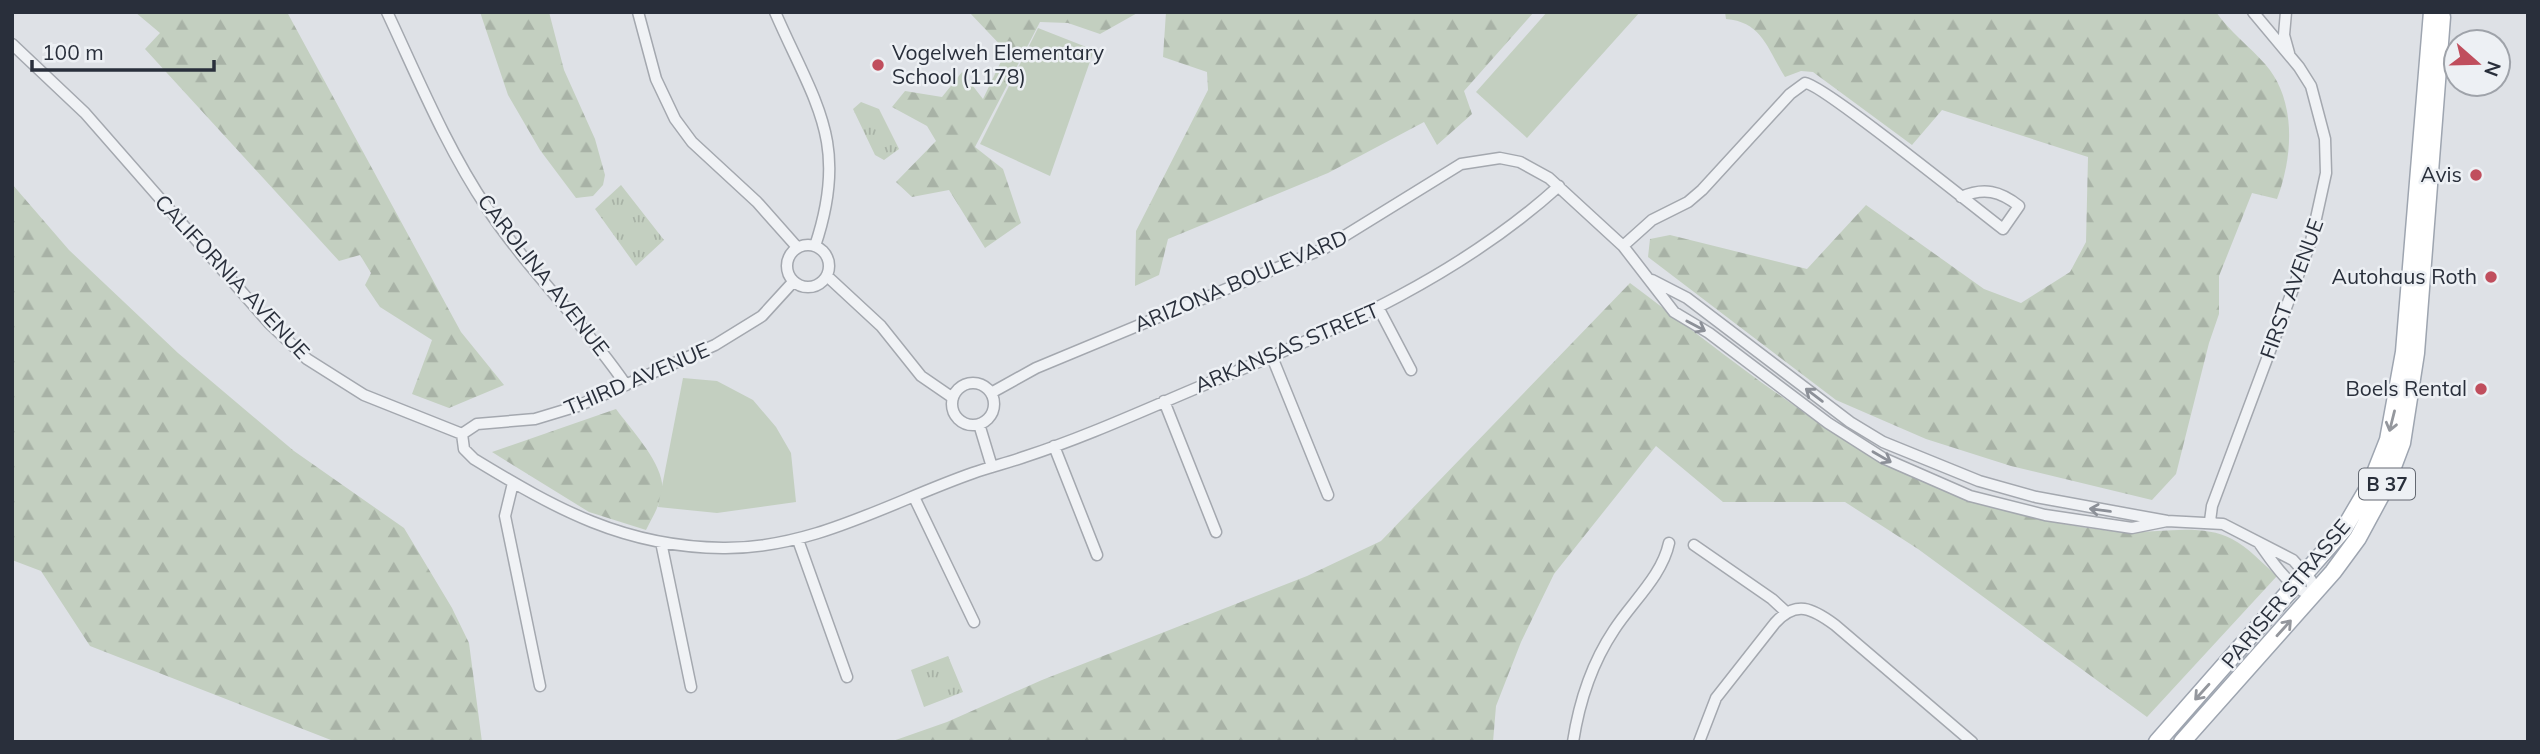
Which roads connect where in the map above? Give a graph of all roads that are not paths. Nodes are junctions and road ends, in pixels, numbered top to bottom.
1 (387, 12) edge
2 (638, 12) edge
3 (775, 12) edge
4 (2253, 12) edge
5 (2286, 12) edge
6 (2432, 12) edge
7 (2443, 12) edge
8 (12, 44) edge
9 (2290, 57) junction
10 (1559, 186) junction
11 (1961, 197) junction
12 (815, 246) junction
13 (1623, 246) junction
14 (797, 247) junction
15 (827, 276) junction
16 (1649, 278) junction
17 (793, 282) junction
18 (1379, 309) junction
19 (1272, 357) junction
20 (1411, 370) dead end
21 (626, 385) junction
22 (991, 393) junction
23 (953, 398) junction
24 (1164, 401) junction
25 (979, 424) junction
26 (462, 434) junction
27 (1054, 446) junction
28 (1937, 465) junction
29 (992, 467) junction
30 (1922, 477) junction
31 (513, 483) junction
32 (1328, 495) dead end
33 (914, 497) junction
34 (2167, 521) junction
35 (2210, 521) junction
36 (1216, 532) dead end
37 (798, 540) junction
38 (662, 542) junction
39 (1669, 543) dead end
40 (2259, 543) junction
41 (1694, 545) dead end
42 (1097, 555) dead end
43 (2302, 580) junction
44 (2313, 595) junction
45 (1785, 611) junction
46 (974, 622) dead end
47 (847, 677) dead end
48 (540, 686) dead end
49 (691, 687) dead end
50 (1573, 742) edge
51 (1699, 742) edge
52 (1972, 742) edge
53 (2157, 742) edge
54 (2182, 742) edge

1 - 21 street, CAROLINA AVENUE
2 - 14 street
3 - 12 street
4 - 9 street, FIRST AVENUE
5 - 9 street, FIRST AVENUE
6 -> 43 main road, PARISER STRASSE / B 37
7 - 44 main road, PARISER STRASSE / B 37
8 - 26 street, CALIFORNIA AVENUE
9 - 35 street, FIRST AVENUE
10 - 13 street, ARIZONA BOULEVARD
10 - 18 street, ARKANSAS STREET
10 - 22 street, ARIZONA BOULEVARD
11 - 11 street
11 - 13 street
12 - 14 street
12 - 15 street
13 - 16 street, ARIZONA BOULEVARD
14 - 17 street
15 - 17 street
15 - 23 street
28 -> 16 street, ARIZONA BOULEVARD
16 -> 30 street, ARIZONA BOULEVARD
17 - 21 street, THIRD AVENUE
18 - 19 street, ARKANSAS STREET
18 - 20 street
19 - 24 street, ARKANSAS STREET
19 - 32 street
21 - 26 street, THIRD AVENUE
22 - 23 street
22 - 25 street
23 - 25 street
24 - 27 street, ARKANSAS STREET
24 - 36 street
25 - 29 street
26 - 31 street
27 - 29 street, ARKANSAS STREET
27 - 42 street
28 - 30 street
34 -> 28 street, ARIZONA BOULEVARD
29 - 33 street
30 - 34 street, ARIZONA BOULEVARD
31 - 38 street
31 - 48 street
33 - 37 street
33 - 46 street
34 - 35 street, ARIZONA BOULEVARD
35 - 40 street, ARIZONA BOULEVARD
37 - 38 street
37 - 47 street
38 - 49 street
39 - 50 street
40 - 43 street, ARIZONA BOULEVARD
40 - 43 street, ARIZONA BOULEVARD
41 - 45 street
43 - 44 street, ARIZONA BOULEVARD
43 - 44 street, ARIZONA BOULEVARD
43 -> 53 main road, PARISER STRASSE / B 37
54 -> 44 main road, PARISER STRASSE / B 37
45 - 51 street
45 - 52 street

